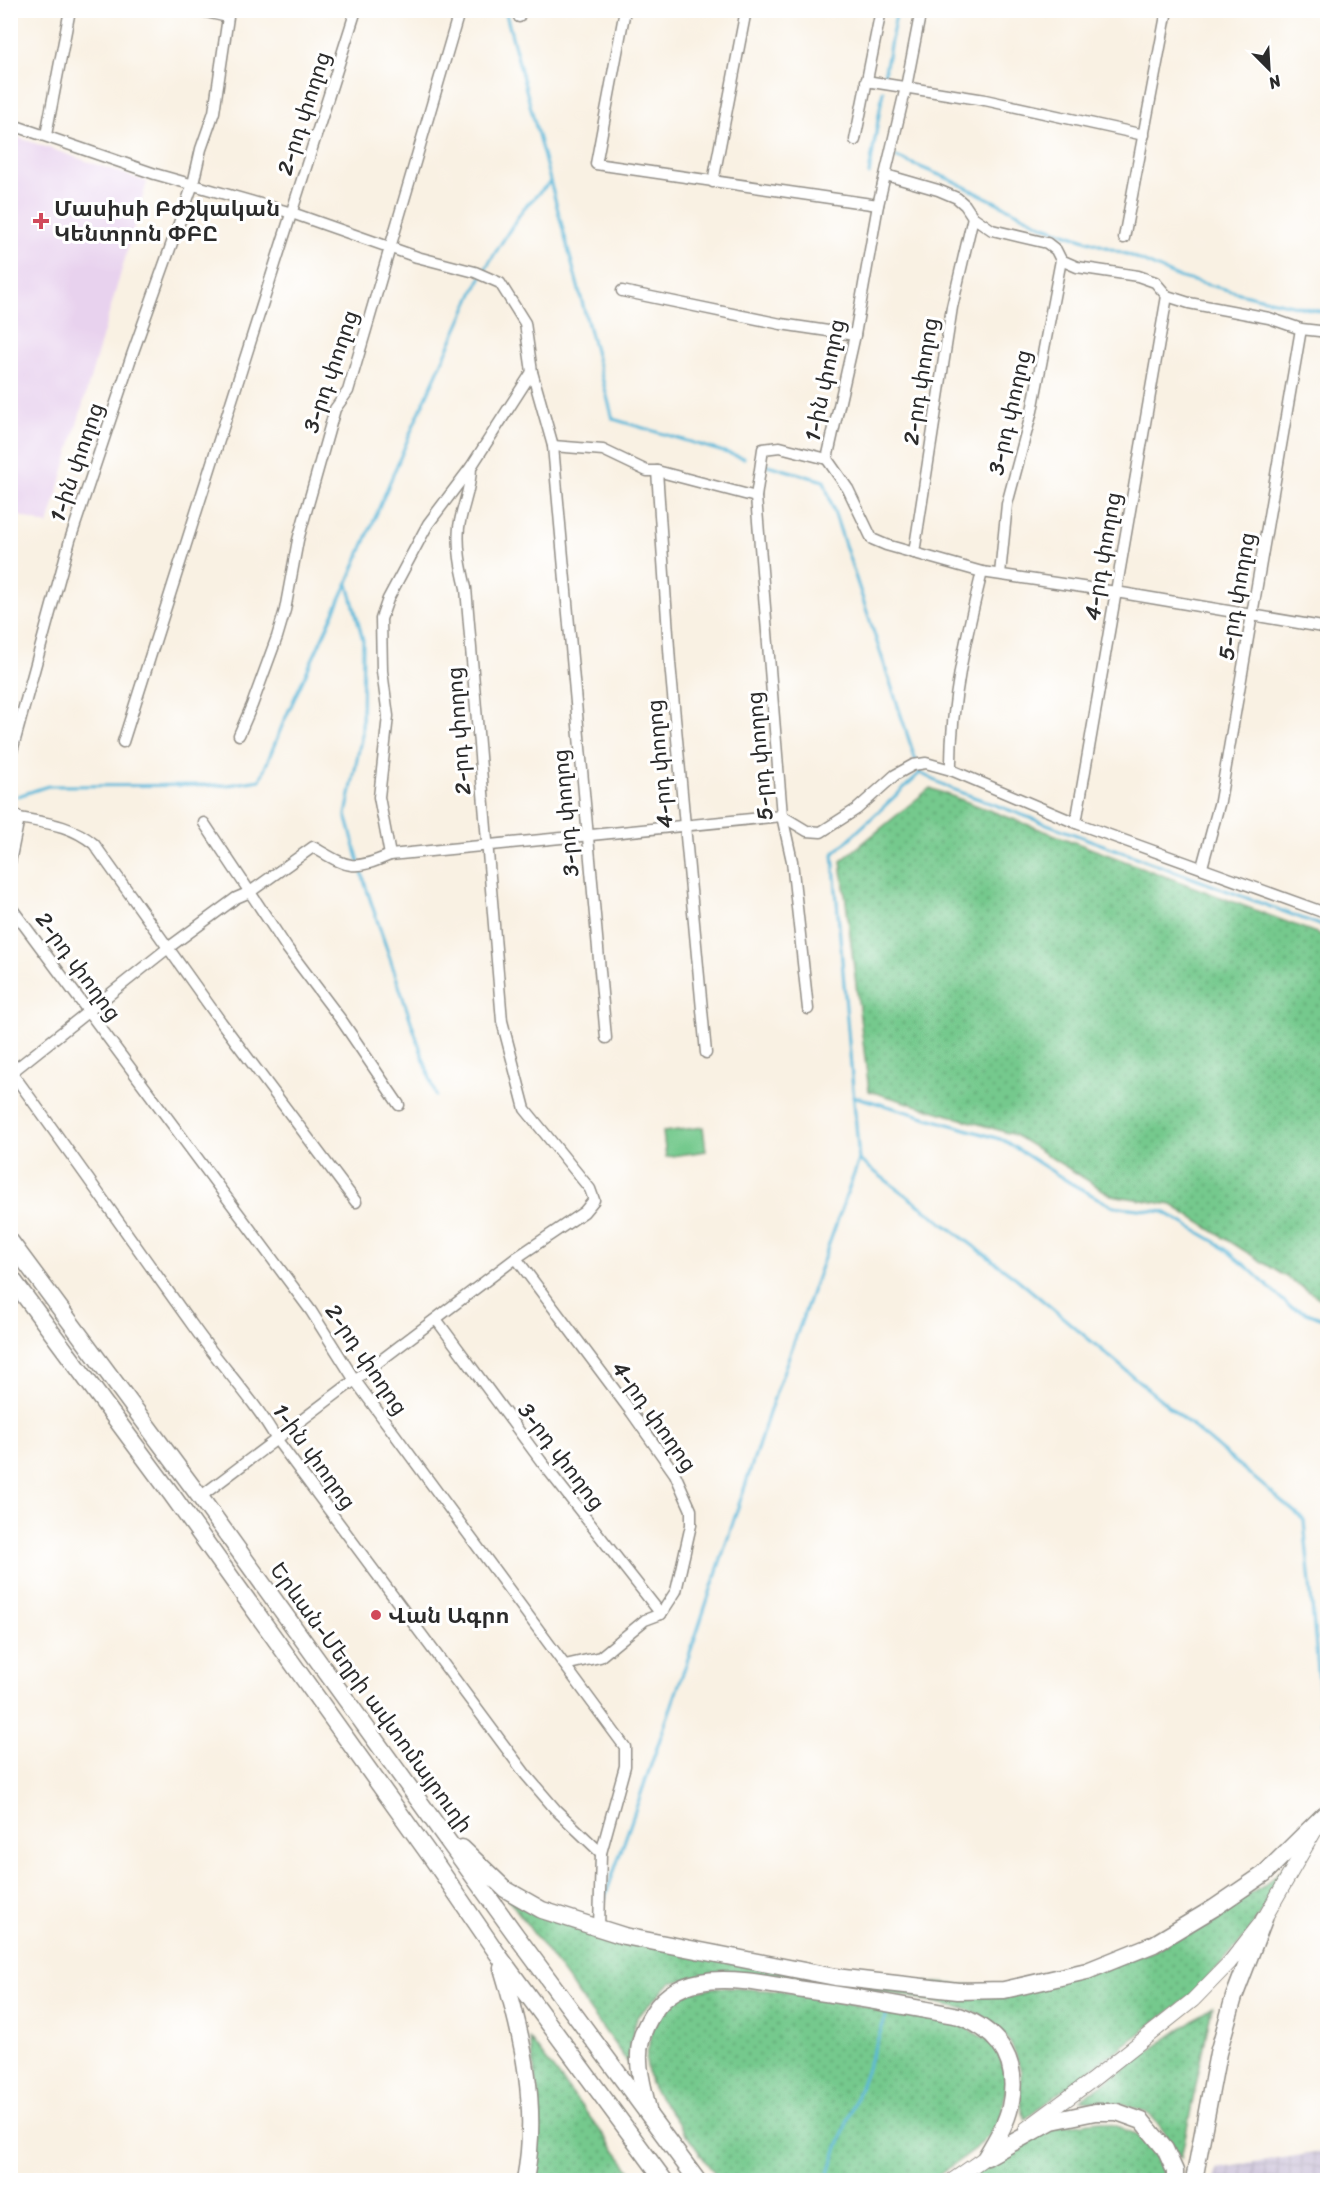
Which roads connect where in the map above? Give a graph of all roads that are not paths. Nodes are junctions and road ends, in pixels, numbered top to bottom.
1 (70, 10) edge
2 (197, 10) edge
3 (356, 10) edge
4 (625, 10) edge
5 (746, 10) edge
6 (881, 10) edge
7 (921, 10) edge
8 (1167, 10) edge
9 (454, 15) edge
10 (866, 81) junction
11 (906, 87) junction
12 (10, 124) edge
13 (46, 135) junction
14 (1144, 135) junction
15 (855, 140) dead end
16 (886, 175) junction
17 (712, 182) junction
18 (193, 184) junction
19 (878, 205) junction
20 (292, 213) junction
21 (973, 217) junction
22 (1124, 238) dead end
23 (389, 246) junction
24 (1061, 260) junction
25 (622, 291) dead end
26 (1167, 296) junction
27 (1301, 329) junction
28 (1328, 332) edge
29 (855, 335) junction
30 (532, 372) junction
31 (553, 446) junction
32 (827, 459) junction
33 (471, 467) junction
34 (657, 471) junction
35 (756, 497) junction
36 (914, 553) junction
37 (982, 572) junction
38 (1000, 574) junction
39 (1116, 592) junction
40 (1252, 615) junction
41 (1328, 628) edge
42 (239, 735) dead end
43 (123, 742) dead end
44 (10, 758) edge
45 (951, 771) junction
46 (10, 809) edge
47 (782, 816) junction
48 (19, 818) junction
49 (1076, 823) junction
50 (204, 824) dead end
51 (684, 826) junction
52 (586, 836) junction
53 (486, 844) junction
54 (390, 855) junction
55 (10, 862) edge
56 (1202, 867) junction
57 (250, 892) junction
58 (10, 906) edge
59 (1328, 914) edge
60 (168, 948) junction
61 (87, 1010) junction
62 (808, 1010) dead end
63 (606, 1038) dead end
64 (706, 1053) dead end
65 (11, 1071) edge
66 (399, 1105) dead end
67 (356, 1202) dead end
68 (10, 1240) edge
69 (516, 1258) junction
70 (10, 1276) edge
71 (436, 1319) junction
72 (354, 1379) junction
73 (277, 1440) junction
74 (200, 1497) junction
75 (661, 1614) junction
76 (565, 1665) junction
77 (1326, 1811) edge
78 (447, 1838) junction
79 (601, 1853) junction
80 (1264, 1919) junction
81 (599, 1928) junction
82 (499, 1956) junction
83 (648, 2113) junction
84 (986, 2157) junction
85 (525, 2181) edge
86 (663, 2181) edge
87 (697, 2181) edge
88 (953, 2181) edge
89 (1175, 2181) edge
90 (1194, 2181) edge

1 - 13 street
2 - 18 street, 1-ին փողոց
3 - 20 street, 2-րդ փողոց
4 - 17 street
5 - 17 street
6 - 10 street
7 - 11 street, 1-ին փողոց
8 - 14 street
9 - 23 street, 3-րդ փողոց
10 - 11 street
10 - 15 street
11 - 14 street
11 - 16 street, 1-ին փողոց
12 - 13 street, 3-րդ փողոց
13 - 18 street, 3-րդ փողոց
14 - 22 street
16 - 19 street, 1-ին փողոց
16 - 21 street
17 - 19 street
18 - 20 street, 3-րդ փողոց
18 - 44 street, 1-ին փողոց
19 - 29 street, 1-ին փողոց
20 - 23 street, 3-րդ փողոց
20 - 43 street, 2-րդ փողոց
21 - 24 street
21 - 36 street, 2-րդ փողոց
23 - 30 street, 3-րդ փողոց
23 - 42 street, 3-րդ փողոց
24 - 26 street
24 - 38 street, 3-րդ փողոց
25 - 29 street
26 - 27 street
26 - 39 street, 4-րդ փողոց
27 - 28 street
27 - 40 street, 5-րդ փողոց
29 - 32 street, 1-ին փողոց
30 - 31 street, 3-րդ փողոց
30 - 33 street, 2-րդ փողոց
31 - 34 street
31 - 52 street, 3-րդ փողոց
32 - 35 street, 5-րդ փողոց
32 - 36 street, 1-ին փողոց
33 - 53 street, 2-րդ փողոց
33 - 54 street
34 - 35 street
34 - 51 street, 4-րդ փողոց
35 - 47 street, 5-րդ փողոց
36 - 37 street, 1-ին փողոց
37 - 38 street, 1-ին փողոց
37 - 45 street
38 - 39 street, 1-ին փողոց
39 - 40 street, 1-ին փողոց
39 - 49 street, 4-րդ փողոց
40 - 41 street, 1-ին փողոց
40 - 56 street, 5-րդ փողոց
45 - 47 street
45 - 49 street
46 - 48 street
47 - 51 street
47 - 62 street, 5-րդ փողոց
48 - 55 street
48 - 60 street
49 - 56 street
50 - 57 street
51 - 52 street
51 - 64 street, 4-րդ փողոց
52 - 53 street
52 - 63 street, 3-րդ փողոց
53 - 54 street
53 - 69 street, 2-րդ փողոց
54 - 57 street
56 - 59 street
57 - 60 street
57 - 66 street
58 - 61 street, 2-րդ փողոց
60 - 61 street
60 - 67 street
61 - 65 street
61 - 72 street, 2-րդ փողոց
65 - 73 street, 1-ին փողոց
68 - 74 highway, Երևան-Մեղրի ավտոմայրուղի
69 - 71 street
69 - 75 street, 4-րդ փողոց
70 - 82 highway, Երևան-Մեղրի ավտոմայրուղի
71 - 72 street
71 - 75 street, 3-րդ փողոց
72 - 73 street
72 - 76 street, 2-րդ փողոց
73 - 74 street
73 - 79 street, 1-ին փողոց
74 - 78 highway, Երևան-Մեղրի ավտոմայրուղի
75 - 76 street
76 - 79 street, 2-րդ փողոց
77 - 80 main road
77 - 81 highway
78 - 81 highway
78 - 83 highway, Երևան-Մեղրի ավտոմայրուղի
79 - 81 street, 2-րդ փողոց
80 - 84 main road
80 - 90 highway
82 - 85 highway
82 - 86 highway, Երևան-Մեղրի ավտոմայրուղի
83 - 84 highway
83 - 87 highway, Երևան-Մեղրի ավտոմայրուղի
84 - 88 main road
84 - 89 highway

